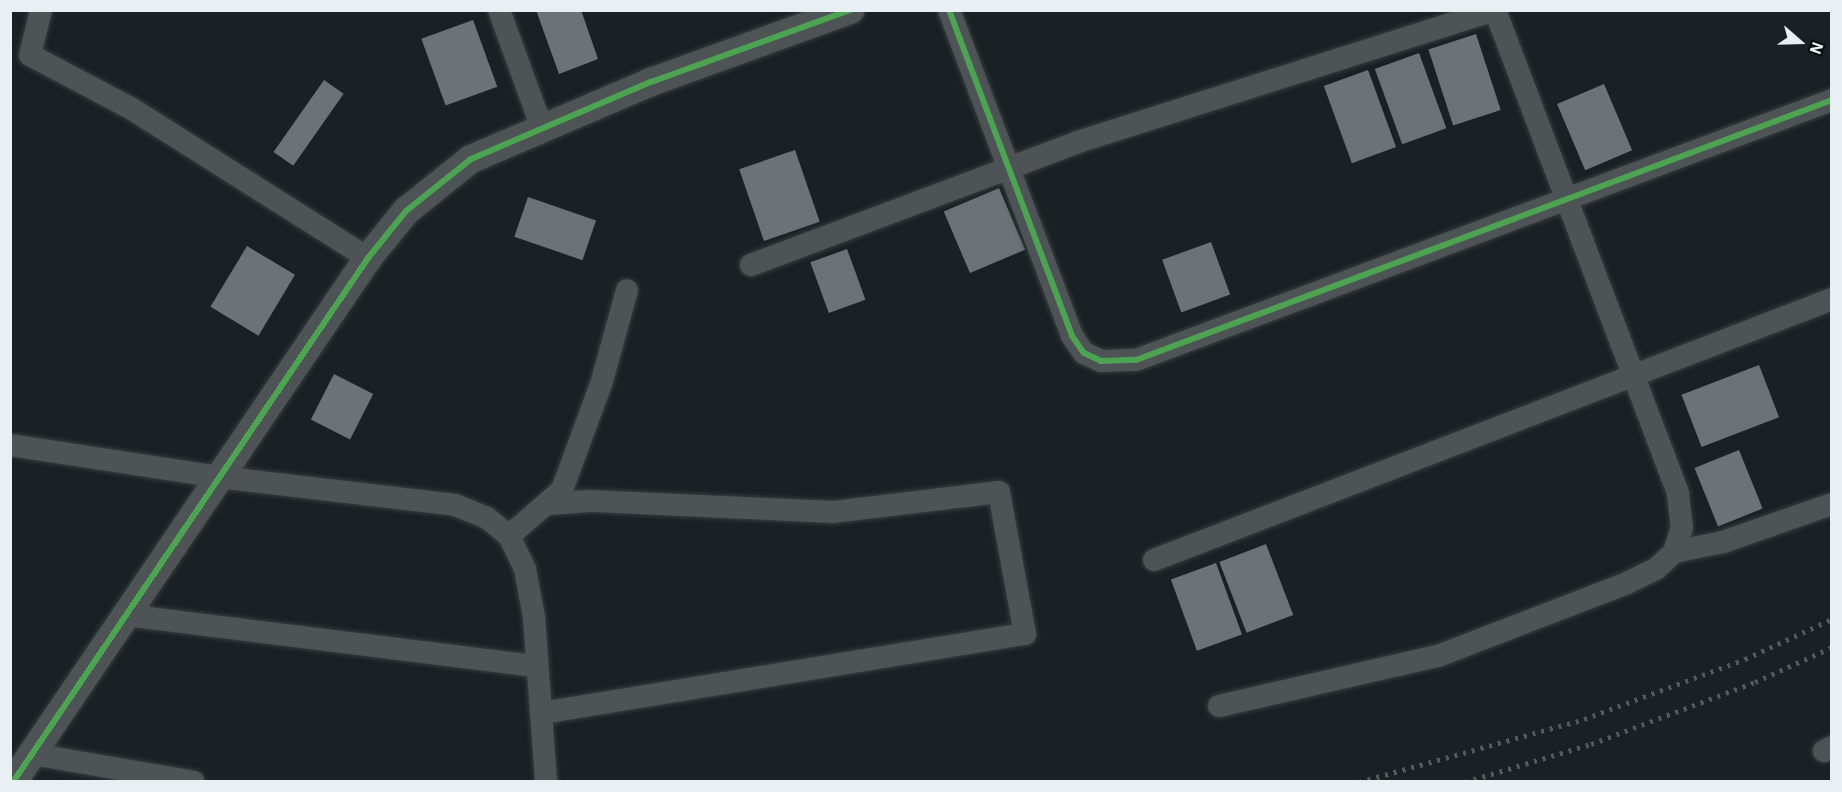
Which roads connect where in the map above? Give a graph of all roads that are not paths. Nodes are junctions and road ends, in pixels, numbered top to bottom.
1 (41, 10) edge
2 (499, 10) edge
3 (850, 10) edge
4 (948, 10) edge
5 (1494, 10) edge
6 (20, 49) edge
7 (1832, 100) edge
8 (542, 128) junction
9 (1011, 170) junction
10 (1564, 198) junction
11 (368, 258) junction
12 (750, 265) dead end
13 (627, 290) dead end
14 (1832, 299) edge
15 (1630, 375) junction
16 (10, 445) edge
17 (218, 477) junction
18 (549, 504) junction
19 (1832, 504) edge
20 (509, 536) junction
21 (1674, 552) junction
22 (1154, 560) dead end
23 (125, 615) junction
24 (537, 666) junction
25 (1219, 706) dead end
26 (541, 713) junction
27 (32, 754) junction
28 (13, 782) edge
29 (194, 782) edge
30 (546, 782) edge

1 - 6 street
2 - 8 street
3 - 8 street
4 - 9 street
5 - 9 street
5 - 10 street
6 - 11 street
7 - 10 street
8 - 11 street
9 - 10 street
9 - 12 street
10 - 15 street
11 - 17 street
13 - 18 street
14 - 15 street
15 - 21 street
15 - 22 street
16 - 17 street
17 - 20 street
17 - 23 street
18 - 20 street
18 - 26 street
19 - 21 street
20 - 24 street
21 - 25 street
23 - 24 street
23 - 27 street
24 - 26 street
26 - 30 street
27 - 28 street
27 - 29 street

